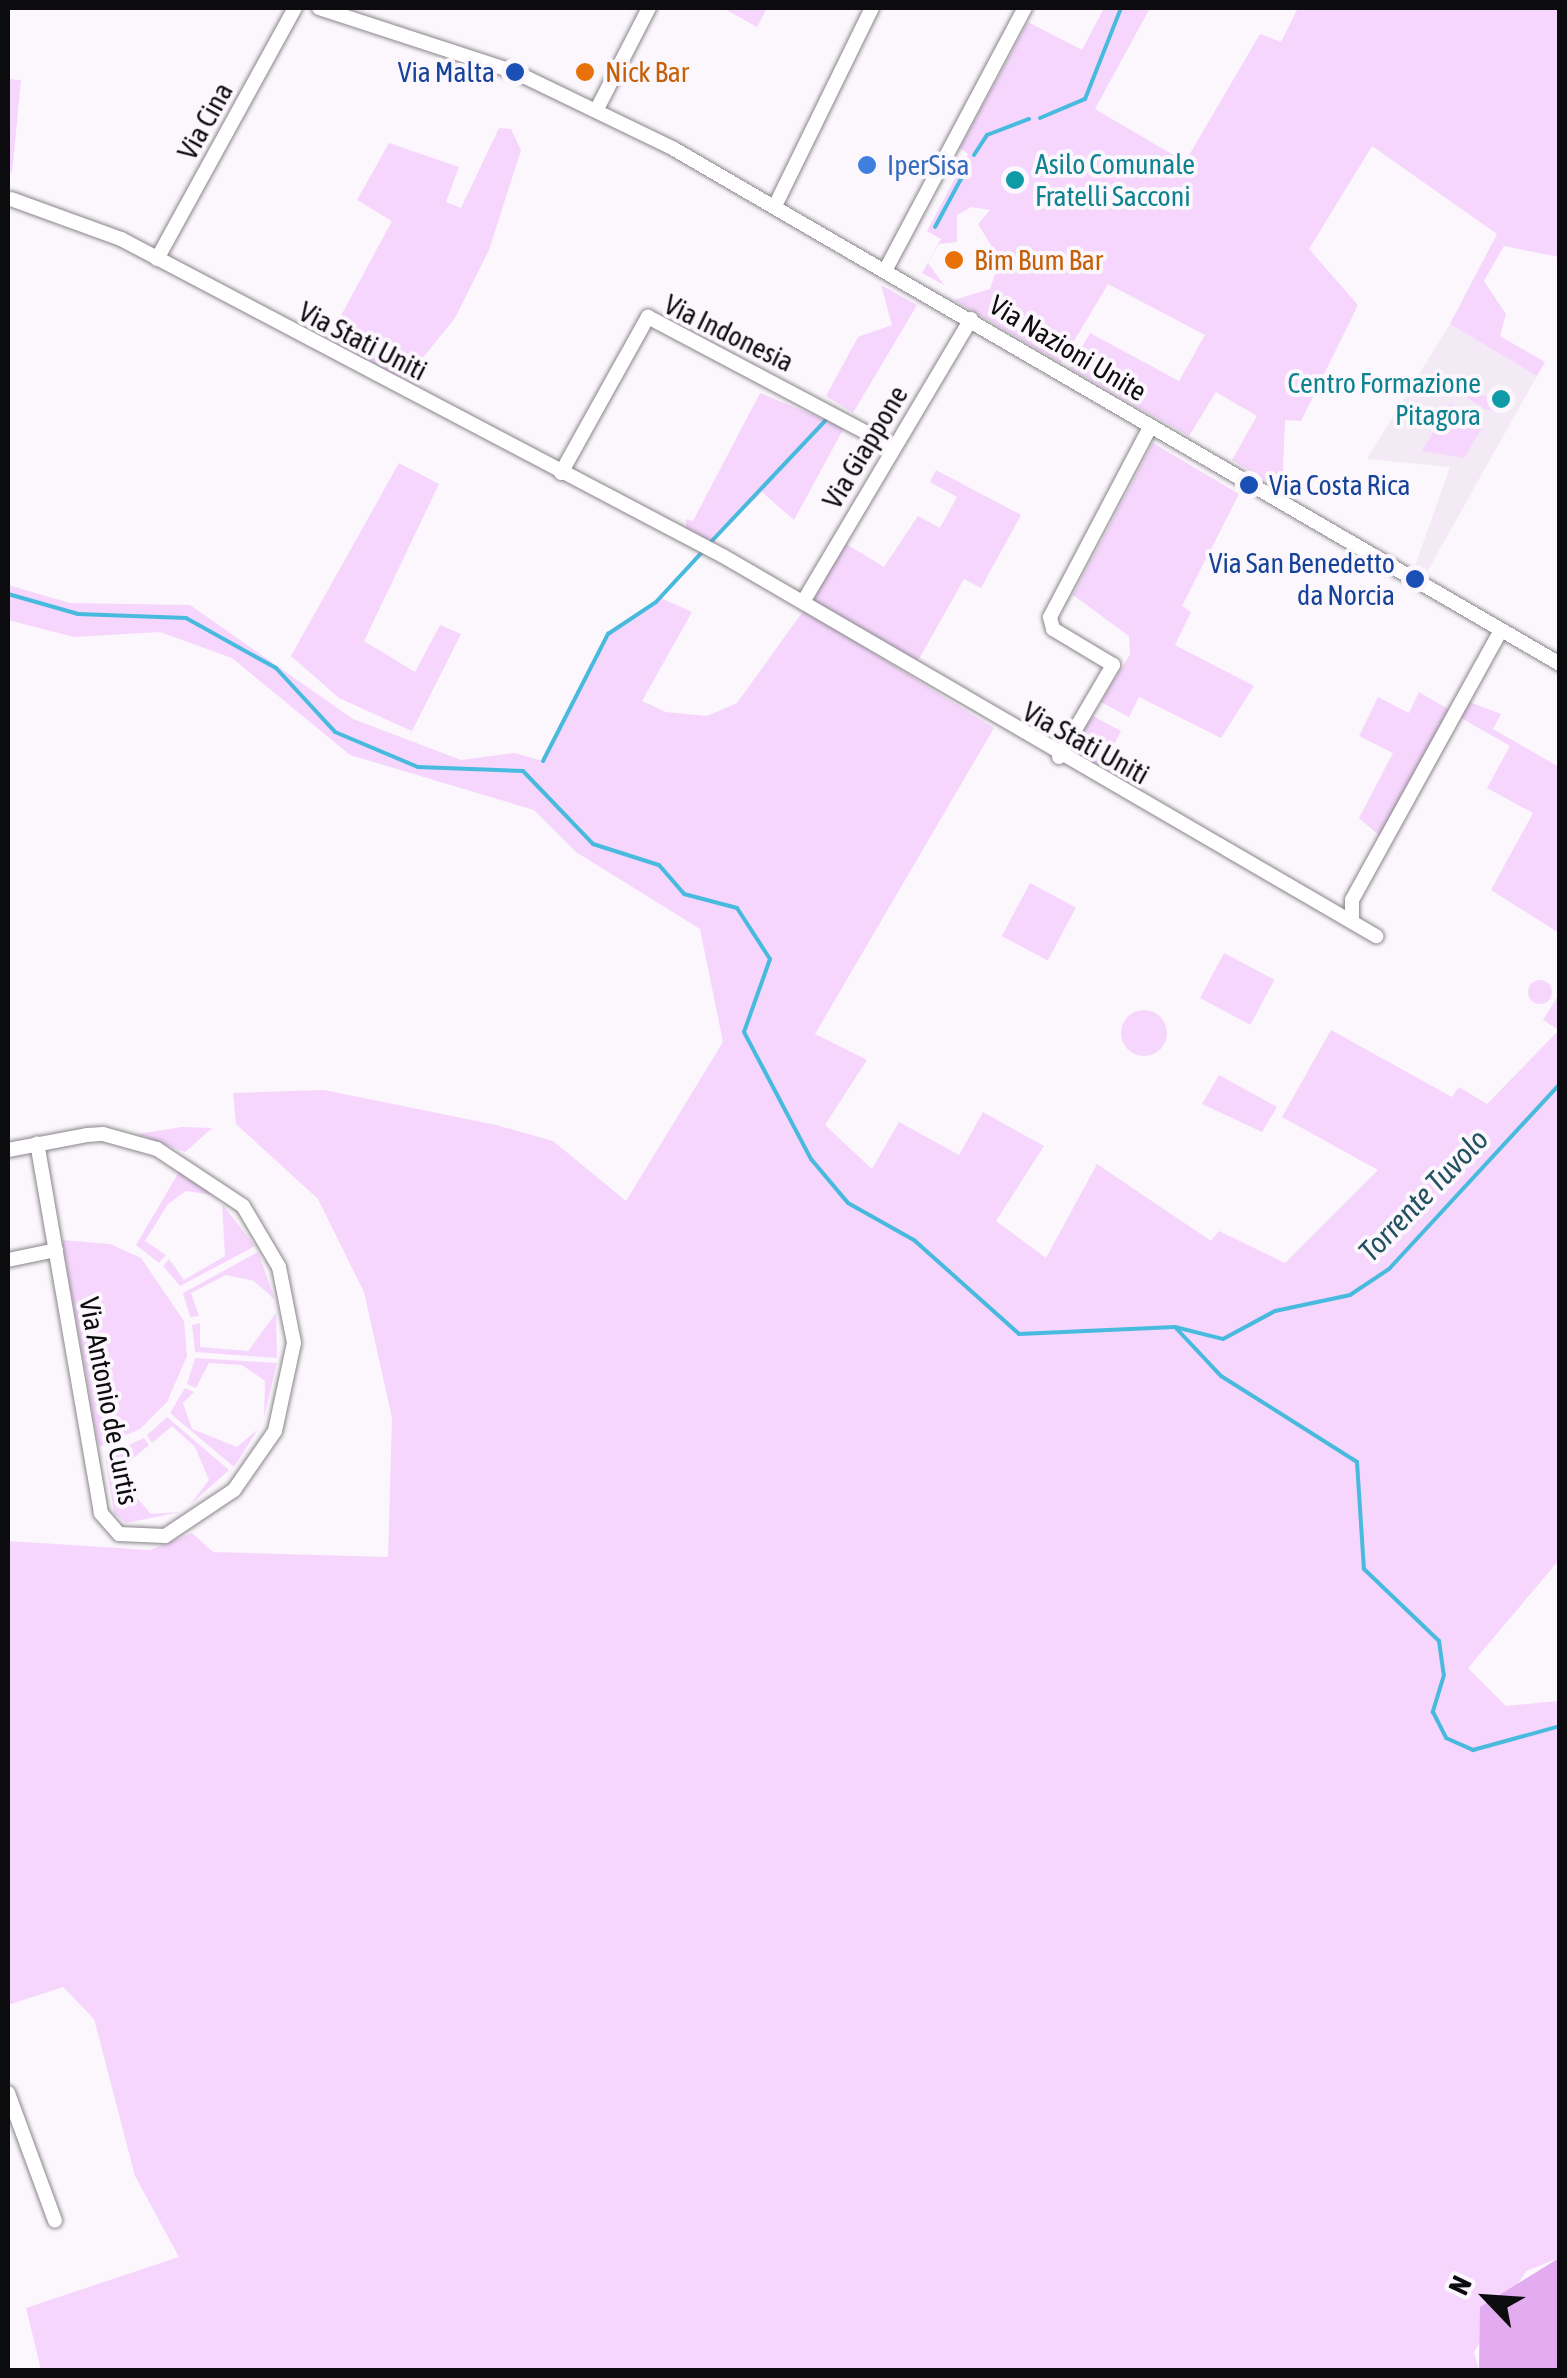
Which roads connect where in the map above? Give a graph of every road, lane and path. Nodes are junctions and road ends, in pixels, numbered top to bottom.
1 (295, 8) edge
2 (319, 8) edge
3 (649, 8) edge
4 (872, 8) edge
5 (1025, 8) edge
6 (596, 108) junction
7 (11, 199) dead end
8 (775, 206) junction
9 (157, 259) junction
10 (886, 268) junction
11 (971, 318) junction
12 (1150, 427) junction
13 (894, 447) junction
14 (561, 473) junction
15 (803, 602) junction
16 (1500, 630) junction
17 (1560, 664) edge
18 (1058, 757) junction
19 (1346, 904) junction
20 (1376, 936) dead end
21 (37, 1144) junction
22 (8, 1150) edge
23 (56, 1250) junction
24 (8, 1260) edge
25 (8, 2093) edge
26 (55, 2221) dead end

1 - 9 street, Via Cina
2 - 6 street, Via Nazioni Unite
3 - 6 street
4 - 8 street
5 - 10 street
6 - 8 street, Via Nazioni Unite
7 - 9 street, Via Stati Uniti
8 - 10 street, Via Nazioni Unite
9 - 14 street, Via Stati Uniti
10 - 11 street, Via Nazioni Unite
11 - 12 street, Via Nazioni Unite
11 - 13 street, Via Giappone
12 - 16 street, Via Nazioni Unite
12 - 18 street
13 - 14 street, Via Indonesia
13 - 15 street, Via Giappone
14 - 15 street, Via Stati Uniti
15 - 18 street, Via Stati Uniti
16 - 17 street, Via Nazioni Unite
16 - 19 street
18 - 19 street, Via Stati Uniti
19 - 20 street, Via Stati Uniti
21 - 22 street, Via Antonio de Curtis
21 - 23 street, Via Antonio de Curtis
21 - 23 street, Via Antonio de Curtis
23 - 24 street
25 - 26 street

